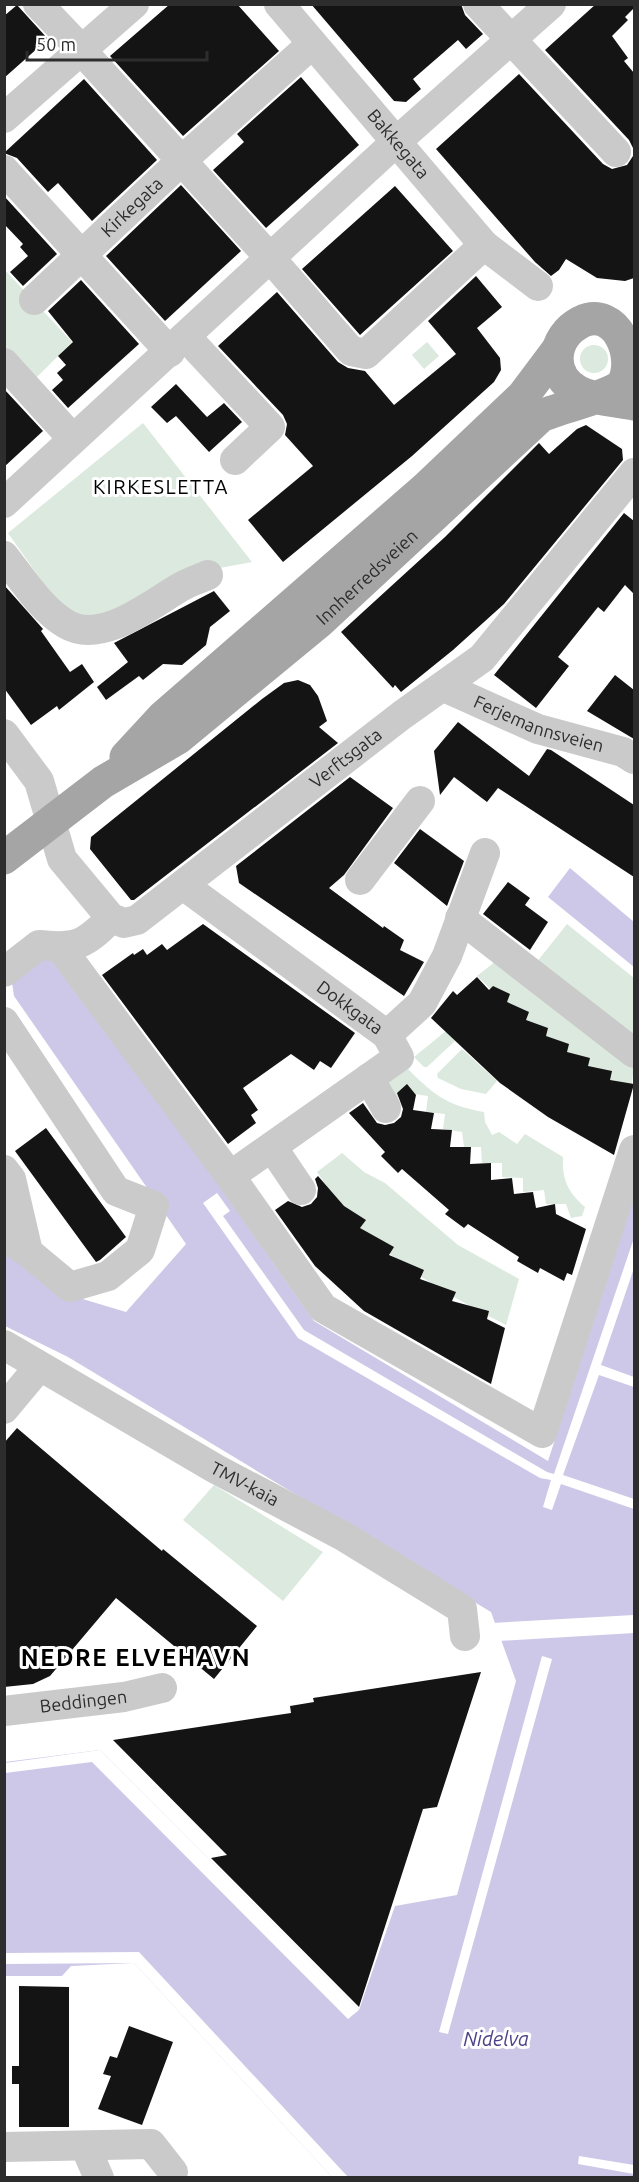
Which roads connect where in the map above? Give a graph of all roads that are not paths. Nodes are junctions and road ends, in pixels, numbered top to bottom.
1 (38, 4) edge
2 (134, 4) edge
3 (279, 4) edge
4 (478, 4) edge
5 (551, 4) edge
6 (511, 41) junction
7 (312, 44) junction
8 (87, 56) junction
9 (4, 118) edge
10 (396, 141) junction
11 (616, 152) dead end
12 (180, 162) junction
13 (4, 170) edge
14 (484, 245) junction
15 (82, 255) junction
16 (271, 259) junction
17 (538, 286) dead end
18 (34, 300) dead end
19 (631, 335) edge
20 (178, 344) junction
21 (556, 352) junction
22 (4, 363) edge
23 (599, 396) junction
24 (634, 404) edge
25 (73, 439) junction
26 (235, 460) dead end
27 (633, 473) edge
28 (4, 503) edge
29 (4, 556) edge
30 (208, 575) dead end
31 (444, 687) junction
32 (4, 734) edge
33 (634, 759) edge
34 (103, 782) junction
35 (420, 801) dead end
36 (51, 821) junction
37 (485, 854) dead end
38 (4, 858) edge
39 (360, 880) dead end
40 (183, 885) junction
41 (111, 918) junction
42 (460, 918) junction
43 (60, 947) junction
44 (4, 972) edge
45 (4, 1022) edge
46 (387, 1035) junction
47 (634, 1053) edge
48 (369, 1078) junction
49 (386, 1108) dead end
50 (272, 1147) junction
51 (634, 1150) edge
52 (4, 1170) edge
53 (230, 1176) junction
54 (301, 1190) dead end
55 (16, 1245) edge
56 (4, 1345) edge
57 (39, 1367) junction
58 (4, 1410) edge
59 (465, 1636) dead end
60 (162, 1688) dead end
61 (4, 1711) edge
62 (4, 2146) edge
63 (85, 2146) junction
64 (173, 2172) dead end
65 (99, 2178) edge

1 - 8 street
2 - 8 street
3 - 7 street, Bakkegata
4 - 6 street
5 - 6 street
6 - 10 street
6 - 11 street
7 - 10 street, Bakkegata
7 - 12 street
8 - 9 street
8 - 12 street
10 - 14 street, Bakkegata
10 - 16 street
12 - 15 street, Kirkegata
12 - 16 street
13 - 15 street
14 - 16 street
14 - 17 street, Bakkegata
15 - 18 street, Kirkegata
15 - 20 street
16 - 20 street
19 - 21 main road
19 - 23 main road
20 - 25 street
20 - 26 street
21 - 23 main road
21 - 34 main road, Innherredsveien
22 - 25 street
23 - 24 main road, Innherredsveien
23 - 34 main road, Innherredsveien
25 - 28 street
27 - 31 street, Verftsgata
29 - 30 street
31 - 33 street, Ferjemannsveien
31 - 40 street, Verftsgata
32 - 36 street
34 - 36 main road, Innherredsveien
35 - 39 street
36 - 38 main road, Innherredsveien
36 - 41 street
37 - 42 street
40 - 41 street, Verftsgata
40 - 46 street, Dokkgata
41 - 43 street
42 - 46 street
42 - 47 street
43 - 44 street
43 - 53 street
45 - 55 street
46 - 48 street, Dokkgata
48 - 49 street
48 - 50 street, Dokkgata
50 - 53 street, Dokkgata
50 - 54 street
51 - 53 street
52 - 55 street
56 - 57 street, TMV-kaia
57 - 58 street
57 - 59 street, TMV-kaia
60 - 61 street, Beddingen
62 - 63 street
63 - 64 street
63 - 65 street

